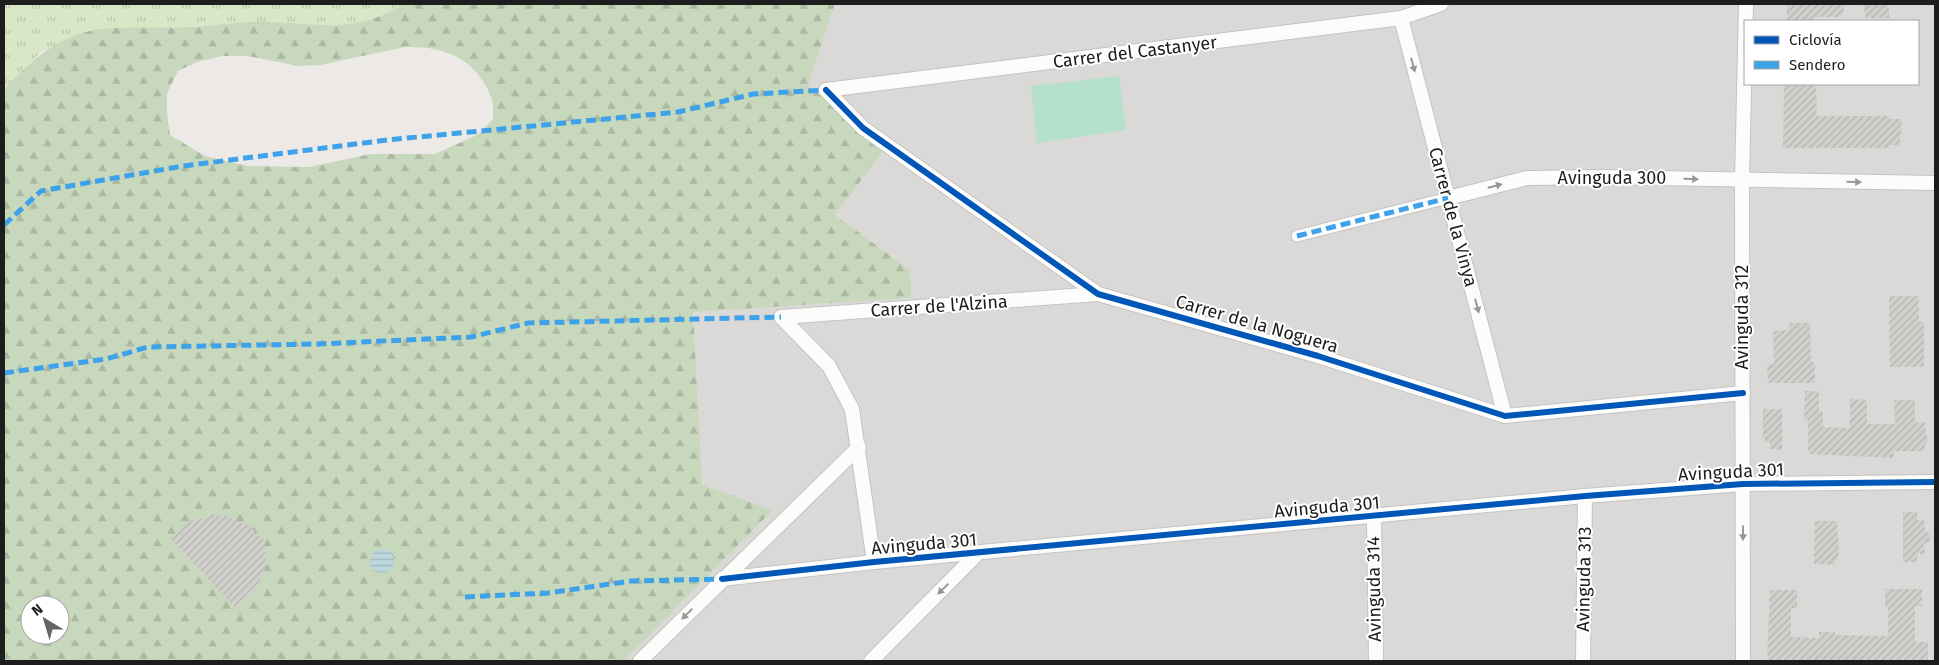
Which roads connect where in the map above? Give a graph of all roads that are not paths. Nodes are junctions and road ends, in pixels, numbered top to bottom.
1 (1441, 4) edge
2 (1746, 4) edge
3 (1401, 18) junction
4 (1746, 20) edge
5 (1744, 85) edge
6 (826, 90) joint
7 (1742, 180) junction
8 (1935, 183) edge
9 (1448, 198) junction
10 (1297, 236) dead end
11 (1098, 294) junction
12 (1742, 393) junction
13 (1505, 416) junction
14 (858, 447) junction
15 (1935, 482) edge
16 (1743, 484) junction
17 (1585, 496) junction
18 (1374, 517) junction
19 (977, 554) junction
20 (874, 562) junction
21 (722, 579) junction
22 (640, 661) edge
23 (871, 661) edge
24 (1376, 661) edge
25 (1583, 661) edge
26 (1743, 661) edge

1 - 3 street, Carrer del Castanyer
2 - 4 street, Avinguda 312
3 - 6 street, Carrer del Castanyer
3 -> 9 street, Carrer de la Vinya
5 - 7 street, Avinguda 312
6 - 11 street, Carrer de la Noguera
7 -> 8 street, Avinguda 300
9 -> 7 street, Avinguda 300
7 - 12 street, Avinguda 312
9 - 10 street, Avinguda 300
9 -> 13 street, Carrer de la Vinya
11 - 13 street, Carrer de la Noguera
11 - 14 street, Carrer de l'Alzina
12 - 13 street, Carrer de la Noguera
12 - 16 street, Avinguda 312
14 - 20 street
14 - 21 street
15 - 16 street, Avinguda 301
16 - 17 street, Avinguda 301
16 -> 26 street, Avinguda 312
17 - 18 street, Avinguda 301
17 - 25 street, Avinguda 313
18 - 19 street, Avinguda 301
18 - 24 street, Avinguda 314
19 - 20 street, Avinguda 301
19 -> 23 street
20 - 21 street, Avinguda 301
21 -> 22 street

